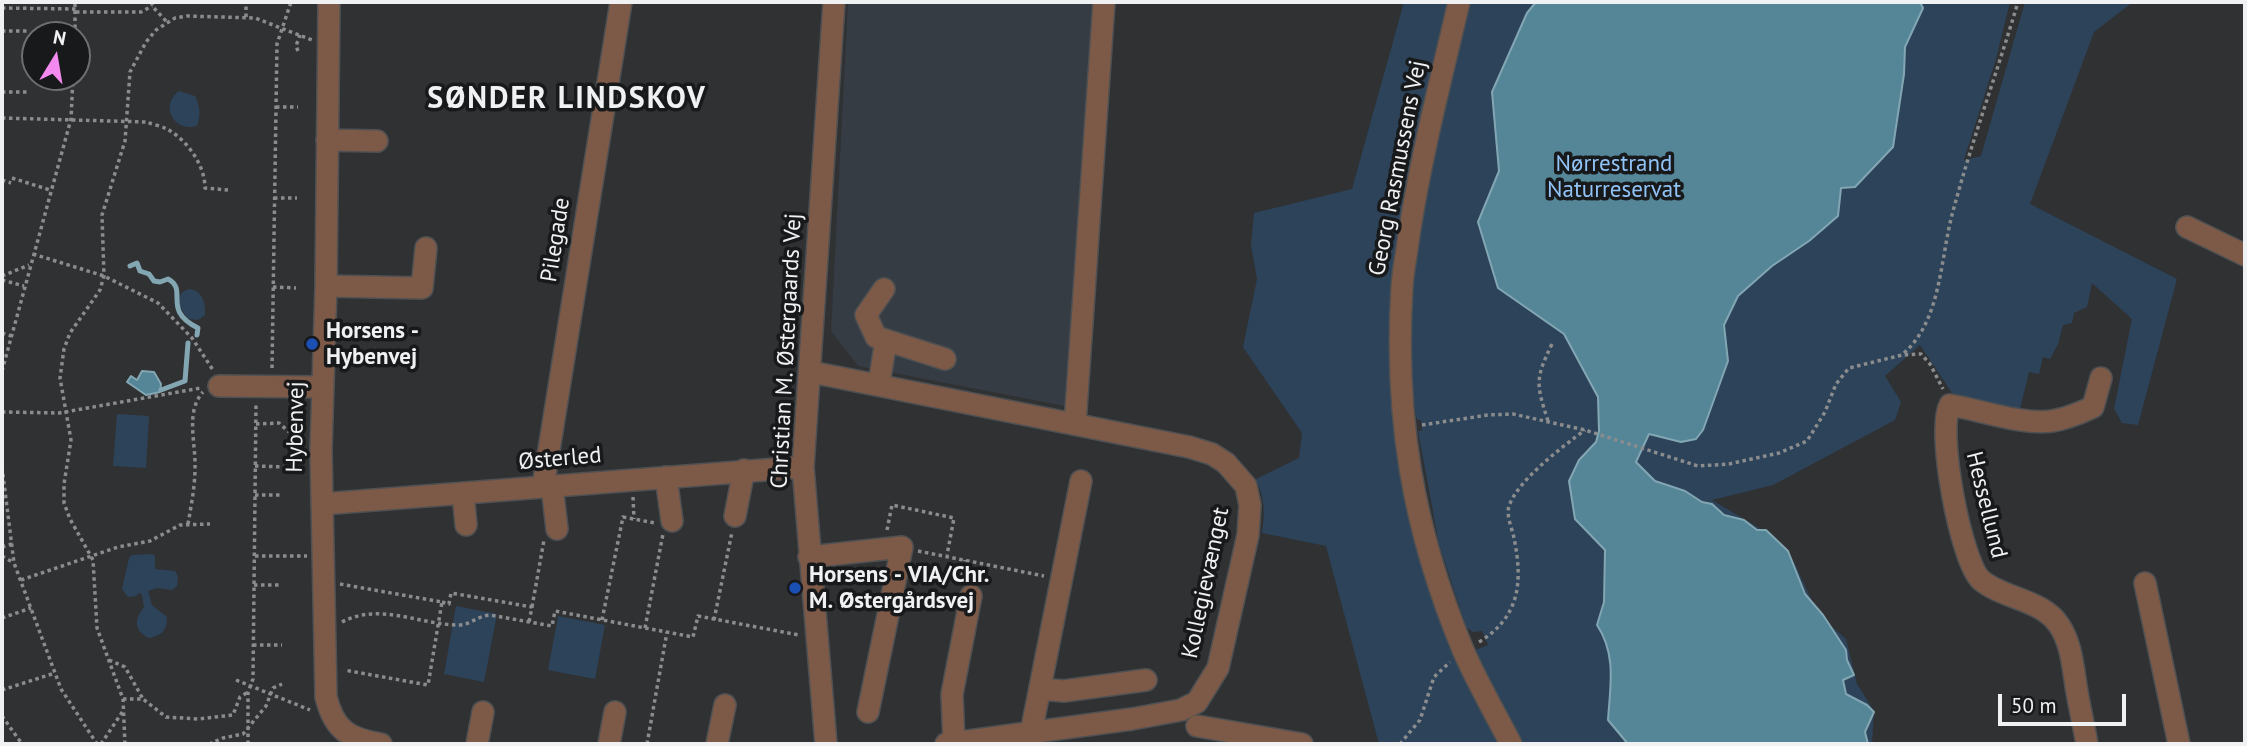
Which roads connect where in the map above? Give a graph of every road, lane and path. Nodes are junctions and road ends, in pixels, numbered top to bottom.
1 (75, 2) edge
2 (246, 2) edge
3 (291, 2) edge
4 (329, 2) edge
5 (621, 2) edge
6 (834, 2) edge
7 (1104, 2) edge
8 (1459, 2) edge
9 (2018, 2) edge
10 (152, 4) edge
11 (2, 8) edge
12 (76, 10) junction
13 (246, 17) junction
14 (76, 21) edge
15 (167, 22) junction
16 (282, 29) junction
17 (2, 31) edge
18 (21, 32) edge
19 (300, 36) junction
20 (328, 43) junction
21 (298, 51) dead end
22 (72, 91) edge
23 (2, 92) edge
24 (27, 92) dead end
25 (276, 107) junction
26 (298, 107) dead end
27 (2, 118) edge
28 (71, 118) junction
29 (128, 121) junction
30 (327, 140) junction
31 (377, 141) dead end
32 (2, 180) edge
33 (51, 190) junction
34 (228, 190) dead end
35 (274, 198) junction
36 (297, 198) dead end
37 (2187, 227) dead end
38 (426, 248) dead end
39 (33, 254) junction
40 (2245, 255) edge
41 (30, 265) junction
42 (104, 276) junction
43 (2, 278) edge
44 (24, 286) junction
45 (326, 286) junction
46 (273, 287) junction
47 (296, 288) dead end
48 (884, 289) dead end
49 (2, 333) edge
50 (11, 336) junction
51 (886, 340) junction
52 (1552, 344) dead end
53 (1902, 355) junction
54 (945, 359) dead end
55 (2, 371) edge
56 (811, 372) junction
57 (2101, 378) dead end
58 (879, 384) junction
59 (219, 386) joint
60 (271, 387) junction
61 (323, 387) junction
62 (256, 404) dead end
63 (1950, 405) junction
64 (68, 411) junction
65 (2, 412) edge
66 (1548, 421) junction
67 (256, 424) junction
68 (1075, 424) junction
69 (1403, 428) junction
70 (1585, 430) junction
71 (289, 432) dead end
72 (255, 466) junction
73 (2, 467) edge
74 (284, 467) dead end
75 (803, 467) junction
76 (744, 470) junction
77 (666, 477) junction
78 (1080, 481) dead end
79 (548, 486) junction
80 (463, 493) junction
81 (255, 495) junction
82 (283, 495) dead end
83 (322, 504) junction
84 (735, 516) joint
85 (672, 521) dead end
86 (188, 524) junction
87 (211, 524) dead end
88 (466, 525) dead end
89 (551, 528) joint
90 (12, 544) junction
91 (2, 547) edge
92 (893, 548) junction
93 (2, 556) edge
94 (91, 556) junction
95 (254, 556) junction
96 (301, 556) dead end
97 (947, 556) junction
98 (809, 557) junction
99 (14, 563) junction
100 (21, 580) junction
101 (1061, 580) junction
102 (323, 581) junction
103 (2145, 583) dead end
104 (254, 585) junction
105 (282, 585) dead end
106 (971, 596) dead end
107 (442, 602) junction
108 (532, 607) junction
109 (31, 608) junction
110 (2, 618) edge
111 (603, 620) junction
112 (714, 620) junction
113 (439, 622) junction
114 (529, 622) junction
115 (645, 628) junction
116 (324, 632) junction
117 (667, 632) junction
118 (816, 634) junction
119 (253, 645) junction
120 (282, 645) dead end
121 (1464, 651) junction
122 (109, 660) junction
123 (325, 667) junction
124 (55, 673) junction
125 (236, 680) dead end
126 (1146, 680) dead end
127 (282, 684) dead end
128 (1110, 685) junction
129 (250, 686) junction
130 (1040, 689) junction
131 (2, 690) edge
132 (248, 692) junction
133 (270, 695) junction
134 (123, 699) junction
135 (143, 699) junction
136 (725, 705) dead end
137 (1187, 707) junction
138 (124, 710) junction
139 (483, 712) dead end
140 (615, 712) dead end
141 (868, 712) dead end
142 (2, 716) edge
143 (333, 717) junction
144 (1116, 721) junction
145 (248, 730) junction
146 (1194, 735) edge
147 (1024, 738) edge
148 (22, 744) edge
149 (99, 744) edge
150 (125, 744) edge
151 (209, 744) edge
152 (248, 744) edge
153 (381, 744) edge
154 (477, 744) edge
155 (609, 744) edge
156 (647, 744) edge
157 (718, 744) edge
158 (826, 744) edge
159 (950, 744) edge
160 (1302, 744) edge
161 (1399, 744) edge
162 (1511, 744) edge
163 (2087, 744) edge
164 (2179, 744) edge

1 - 12 path
2 - 13 path
3 - 16 path
4 - 20 street, Hybenvej
5 - 79 street, Pilegade
6 - 56 street, Christian M. Østergaards Vej
7 - 68 street
8 - 69 street, Georg Rasmussens Vej
9 - 53 path
10 - 12 path
10 - 15 path
11 - 12 path
12 - 14 path
13 - 15 path
13 - 16 path
15 - 29 path
16 - 19 path
16 - 25 path
17 - 18 path
19 - 20 path
19 - 21 path
20 - 30 street, Hybenvej
22 - 28 path
23 - 24 path
25 - 26 path
25 - 35 path
27 - 28 path
28 - 29 path
28 - 33 path
29 - 34 path
29 - 42 path
30 - 31 street
30 - 45 street, Hybenvej
32 - 33 path
33 - 39 path
35 - 36 path
35 - 46 path
37 - 40 street
38 - 45 street
39 - 41 path
39 - 42 path
41 - 43 path
41 - 44 path
42 - 59 path
42 - 64 path
43 - 44 path
44 - 50 path
45 - 61 street, Hybenvej
46 - 47 path
46 - 60 path
48 - 51 street
49 - 50 path
50 - 55 path
51 - 54 street
51 - 58 street
52 - 66 path
53 - 63 path
53 - 70 path
56 - 58 street, Kollegievænget
56 - 75 street, Christian M. Østergaards Vej
57 - 63 street
58 - 68 street, Kollegievænget
59 - 60 street
60 - 61 street
61 - 83 street, Hybenvej
62 - 67 path
63 - 163 street, Hessellund
64 - 65 path
64 - 86 path
64 - 94 path
66 - 69 path
66 - 70 path
67 - 71 path
67 - 72 path
68 - 137 street, Kollegievænget
69 - 121 street, Georg Rasmussens Vej
70 - 121 path
72 - 74 path
72 - 81 path
73 - 90 path
75 - 76 street, Østerled
75 - 98 street, Christian M. Østergaards Vej
76 - 77 street, Østerled
76 - 84 street
77 - 79 street, Østerled
77 - 85 street
78 - 101 street
79 - 80 street, Østerled
79 - 89 street, Pilegade
80 - 83 street, Østerled
80 - 88 street
81 - 82 path
81 - 95 path
83 - 102 street, Hybenvej
84 - 112 path
86 - 87 path
86 - 94 path
89 - 108 path
90 - 91 path
90 - 99 path
92 - 97 path
92 - 97 path
92 - 98 street
92 - 141 street
93 - 99 path
94 - 100 path
94 - 122 path
95 - 96 path
95 - 104 path
97 - 101 path
98 - 118 street, Christian M. Østergaards Vej
99 - 100 path
100 - 109 path
101 - 130 street
102 - 107 path
102 - 116 street, Hybenvej
103 - 164 street
104 - 105 path
104 - 119 path
106 - 159 street
107 - 108 path
107 - 113 path
108 - 114 path
109 - 110 path
109 - 124 path
111 - 114 path
111 - 115 path
111 - 115 path
112 - 117 path
112 - 118 path
113 - 114 path
113 - 116 path
113 - 123 path
115 - 117 path
116 - 123 street, Hybenvej
117 - 156 path
118 - 158 street, Christian M. Østergaards Vej
119 - 120 path
119 - 129 path
121 - 161 path
121 - 162 street, Georg Rasmussens Vej
122 - 134 path
122 - 135 path
123 - 143 street, Hybenvej
124 - 131 path
124 - 149 path
125 - 129 path
126 - 128 street
127 - 133 path
128 - 130 street
128 - 144 street
129 - 132 path
129 - 133 path
130 - 147 street
132 - 135 path
132 - 145 path
133 - 143 path
133 - 145 path
134 - 135 path
134 - 138 path
136 - 157 street
137 - 144 street
137 - 146 street
138 - 149 path
138 - 150 path
139 - 154 street
140 - 155 street
142 - 148 path
143 - 153 street
144 - 147 street
145 - 151 path
145 - 152 path
146 - 160 street
147 - 159 street

